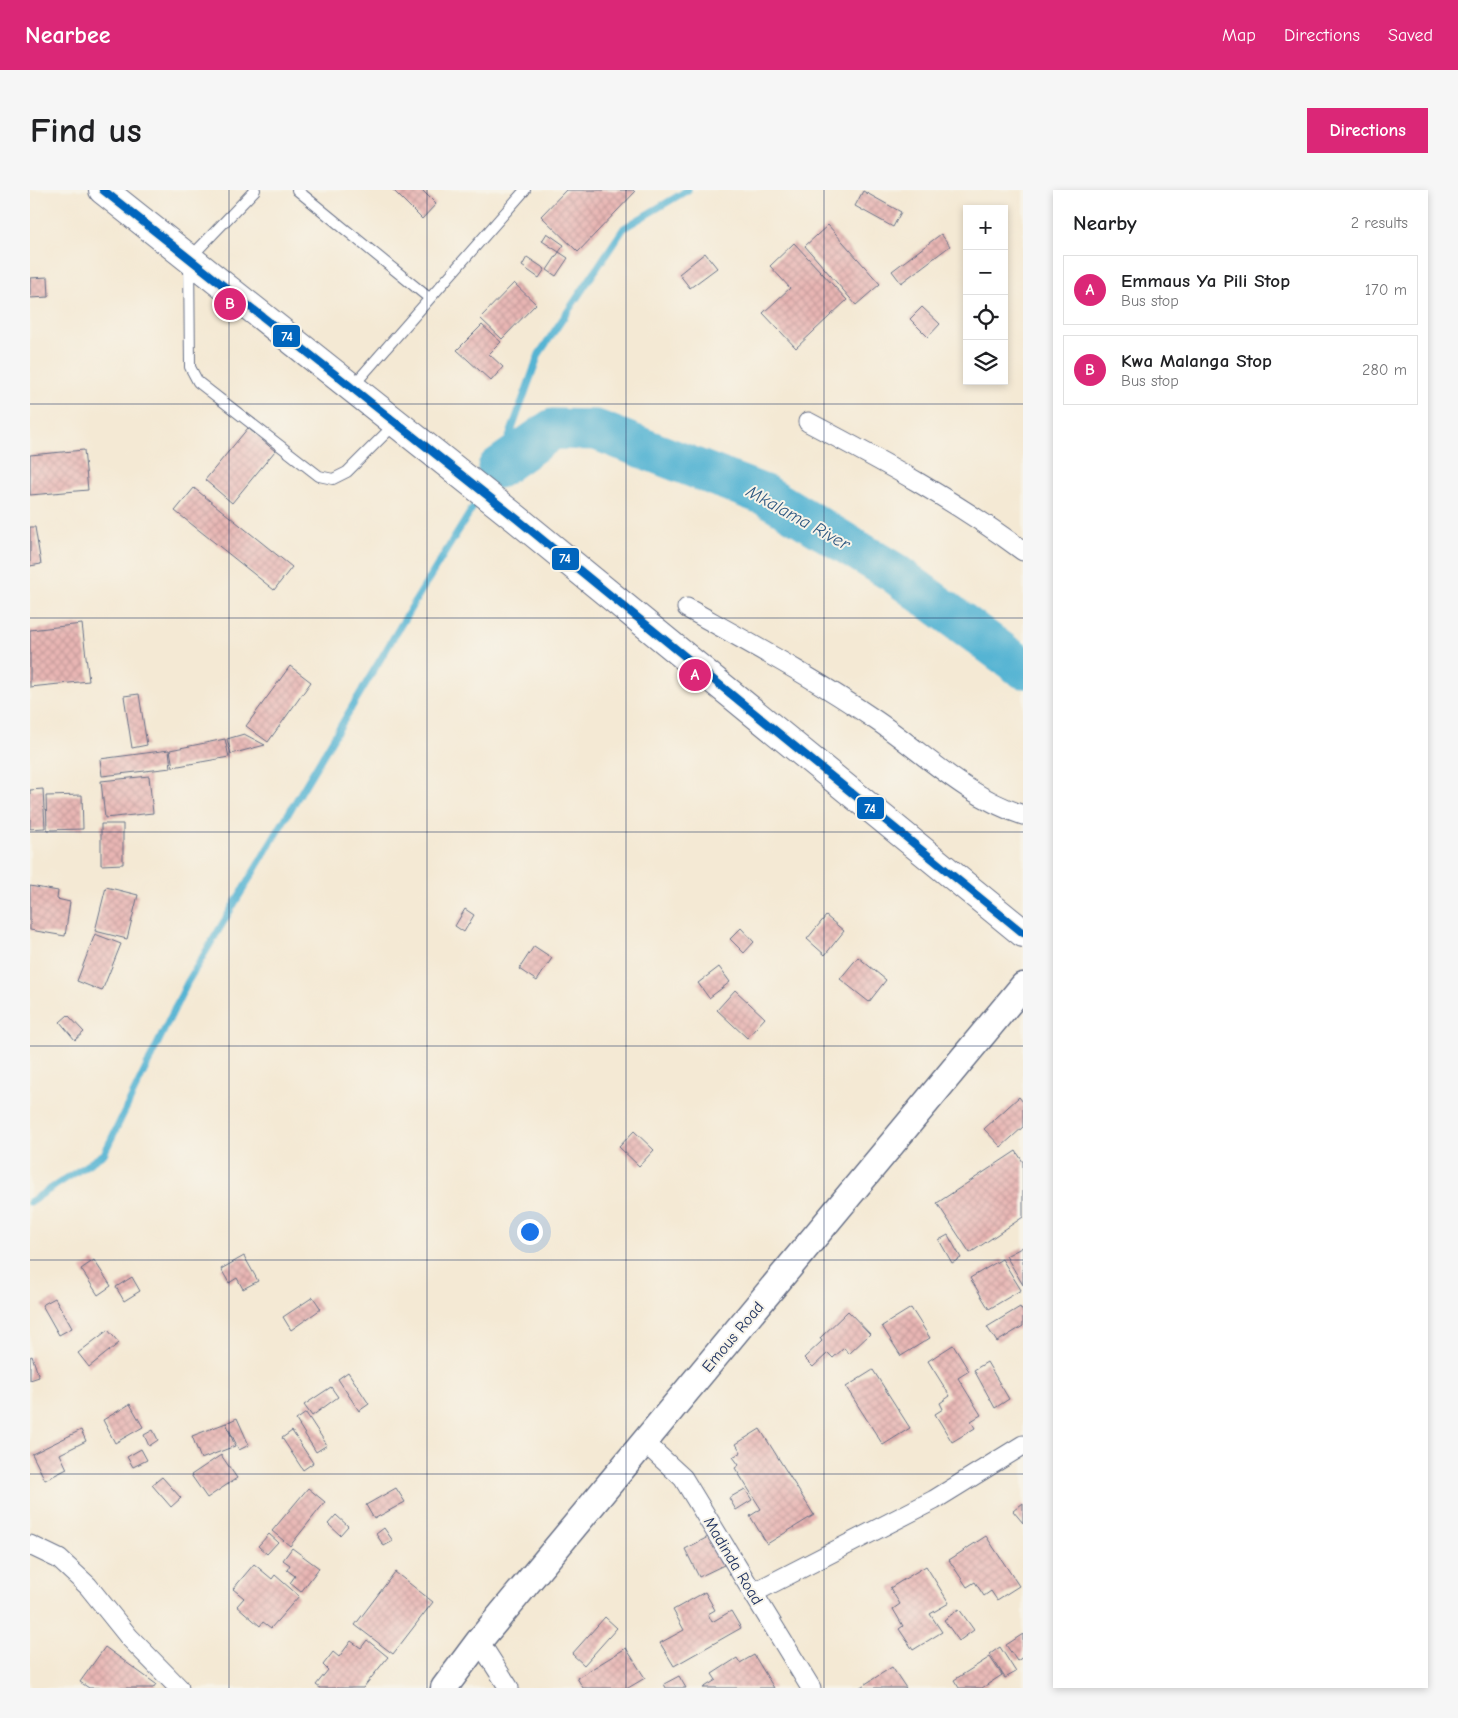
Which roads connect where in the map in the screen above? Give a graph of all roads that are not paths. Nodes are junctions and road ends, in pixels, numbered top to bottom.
1 (102, 190) edge
2 (255, 190) edge
3 (297, 190) edge
4 (525, 190) edge
5 (189, 259) junction
6 (429, 298) junction
7 (351, 388) junction
8 (808, 422) dead end
9 (396, 423) junction
10 (1023, 551) edge
11 (687, 608) dead end
12 (1023, 814) edge
13 (1023, 933) edge
14 (1023, 986) edge
15 (645, 1443) junction
16 (1023, 1445) edge
17 (30, 1545) edge
18 (753, 1594) junction
19 (479, 1641) junction
20 (179, 1688) edge
21 (444, 1688) edge
22 (509, 1688) edge
23 (811, 1688) edge

1 - 5 highway
2 - 5 lane
3 - 6 lane
4 - 6 lane
5 - 7 highway
5 - 9 lane
6 - 7 lane
7 - 9 highway
8 - 10 street
9 - 13 highway
11 - 12 street
14 - 15 street, Emous Road
15 - 18 street, Madinda Road
15 - 19 street, Emous Road
16 - 18 street
17 - 20 street
18 - 23 street, Madinda Road
19 - 21 street, Emous Road
19 - 22 street

